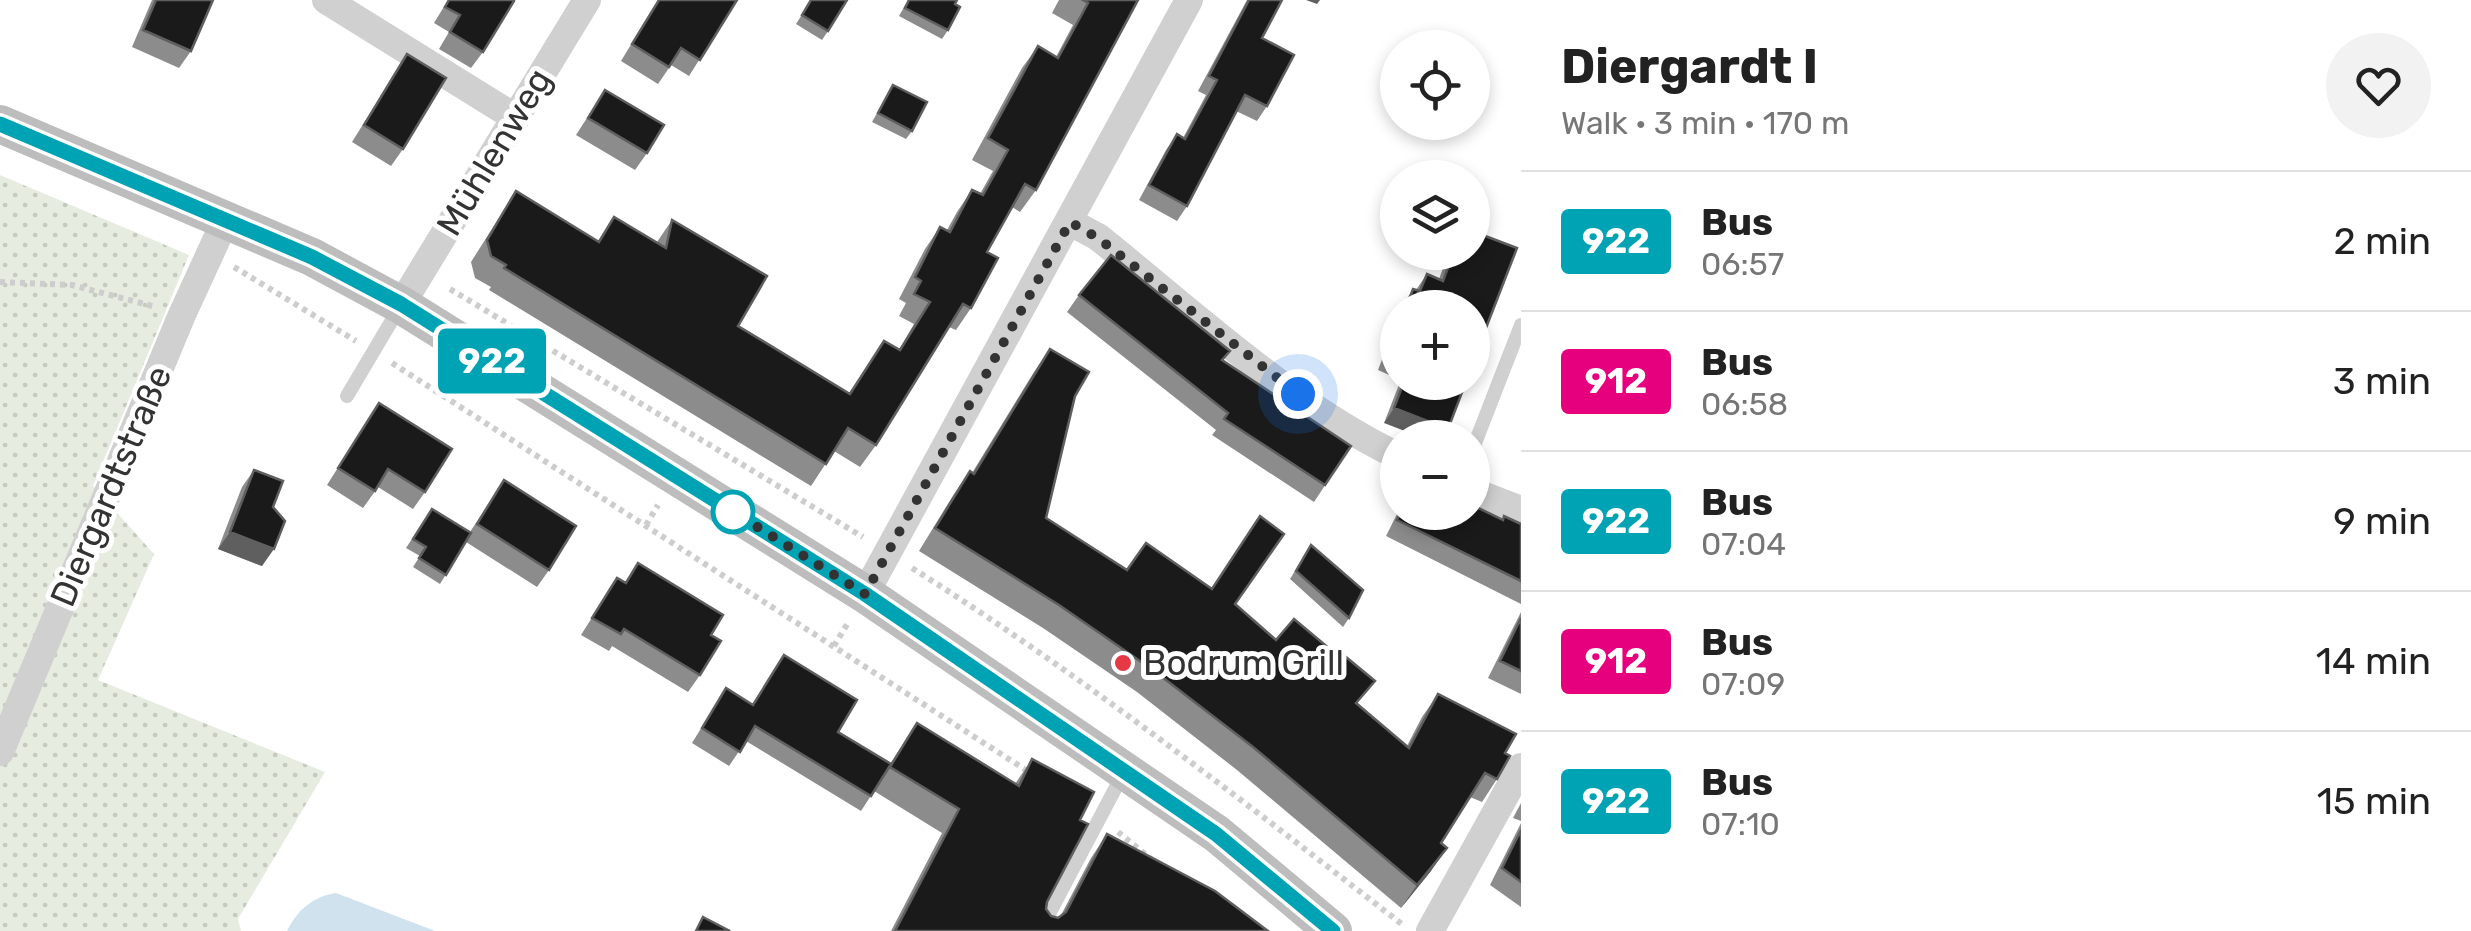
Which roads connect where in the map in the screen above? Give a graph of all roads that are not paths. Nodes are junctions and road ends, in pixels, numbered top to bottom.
1 (326, 0) edge
2 (587, 0) edge
3 (1189, 0) edge
4 (516, 118) junction
5 (0, 124) edge
6 (225, 221) junction
7 (1070, 222) junction
8 (401, 304) junction
9 (1521, 325) edge
10 (347, 396) dead end
11 (1484, 420) edge
12 (1380, 445) edge
13 (1490, 498) edge
14 (1521, 510) edge
15 (865, 594) junction
16 (0, 752) edge
17 (1521, 766) edge
18 (1124, 771) junction
19 (1040, 931) edge
20 (1333, 931) edge
21 (1430, 931) edge

1 - 4 street
2 - 4 street, Mühlenweg
3 - 7 street
4 - 8 street, Mühlenweg
5 - 6 main road
6 - 8 main road
6 - 16 street, Diergardtstraße
7 - 12 street
7 - 15 street
8 - 10 lane
8 - 15 main road
9 - 11 lane
13 - 14 street
15 - 18 main road
17 - 21 street
18 - 19 lane
18 - 20 main road

